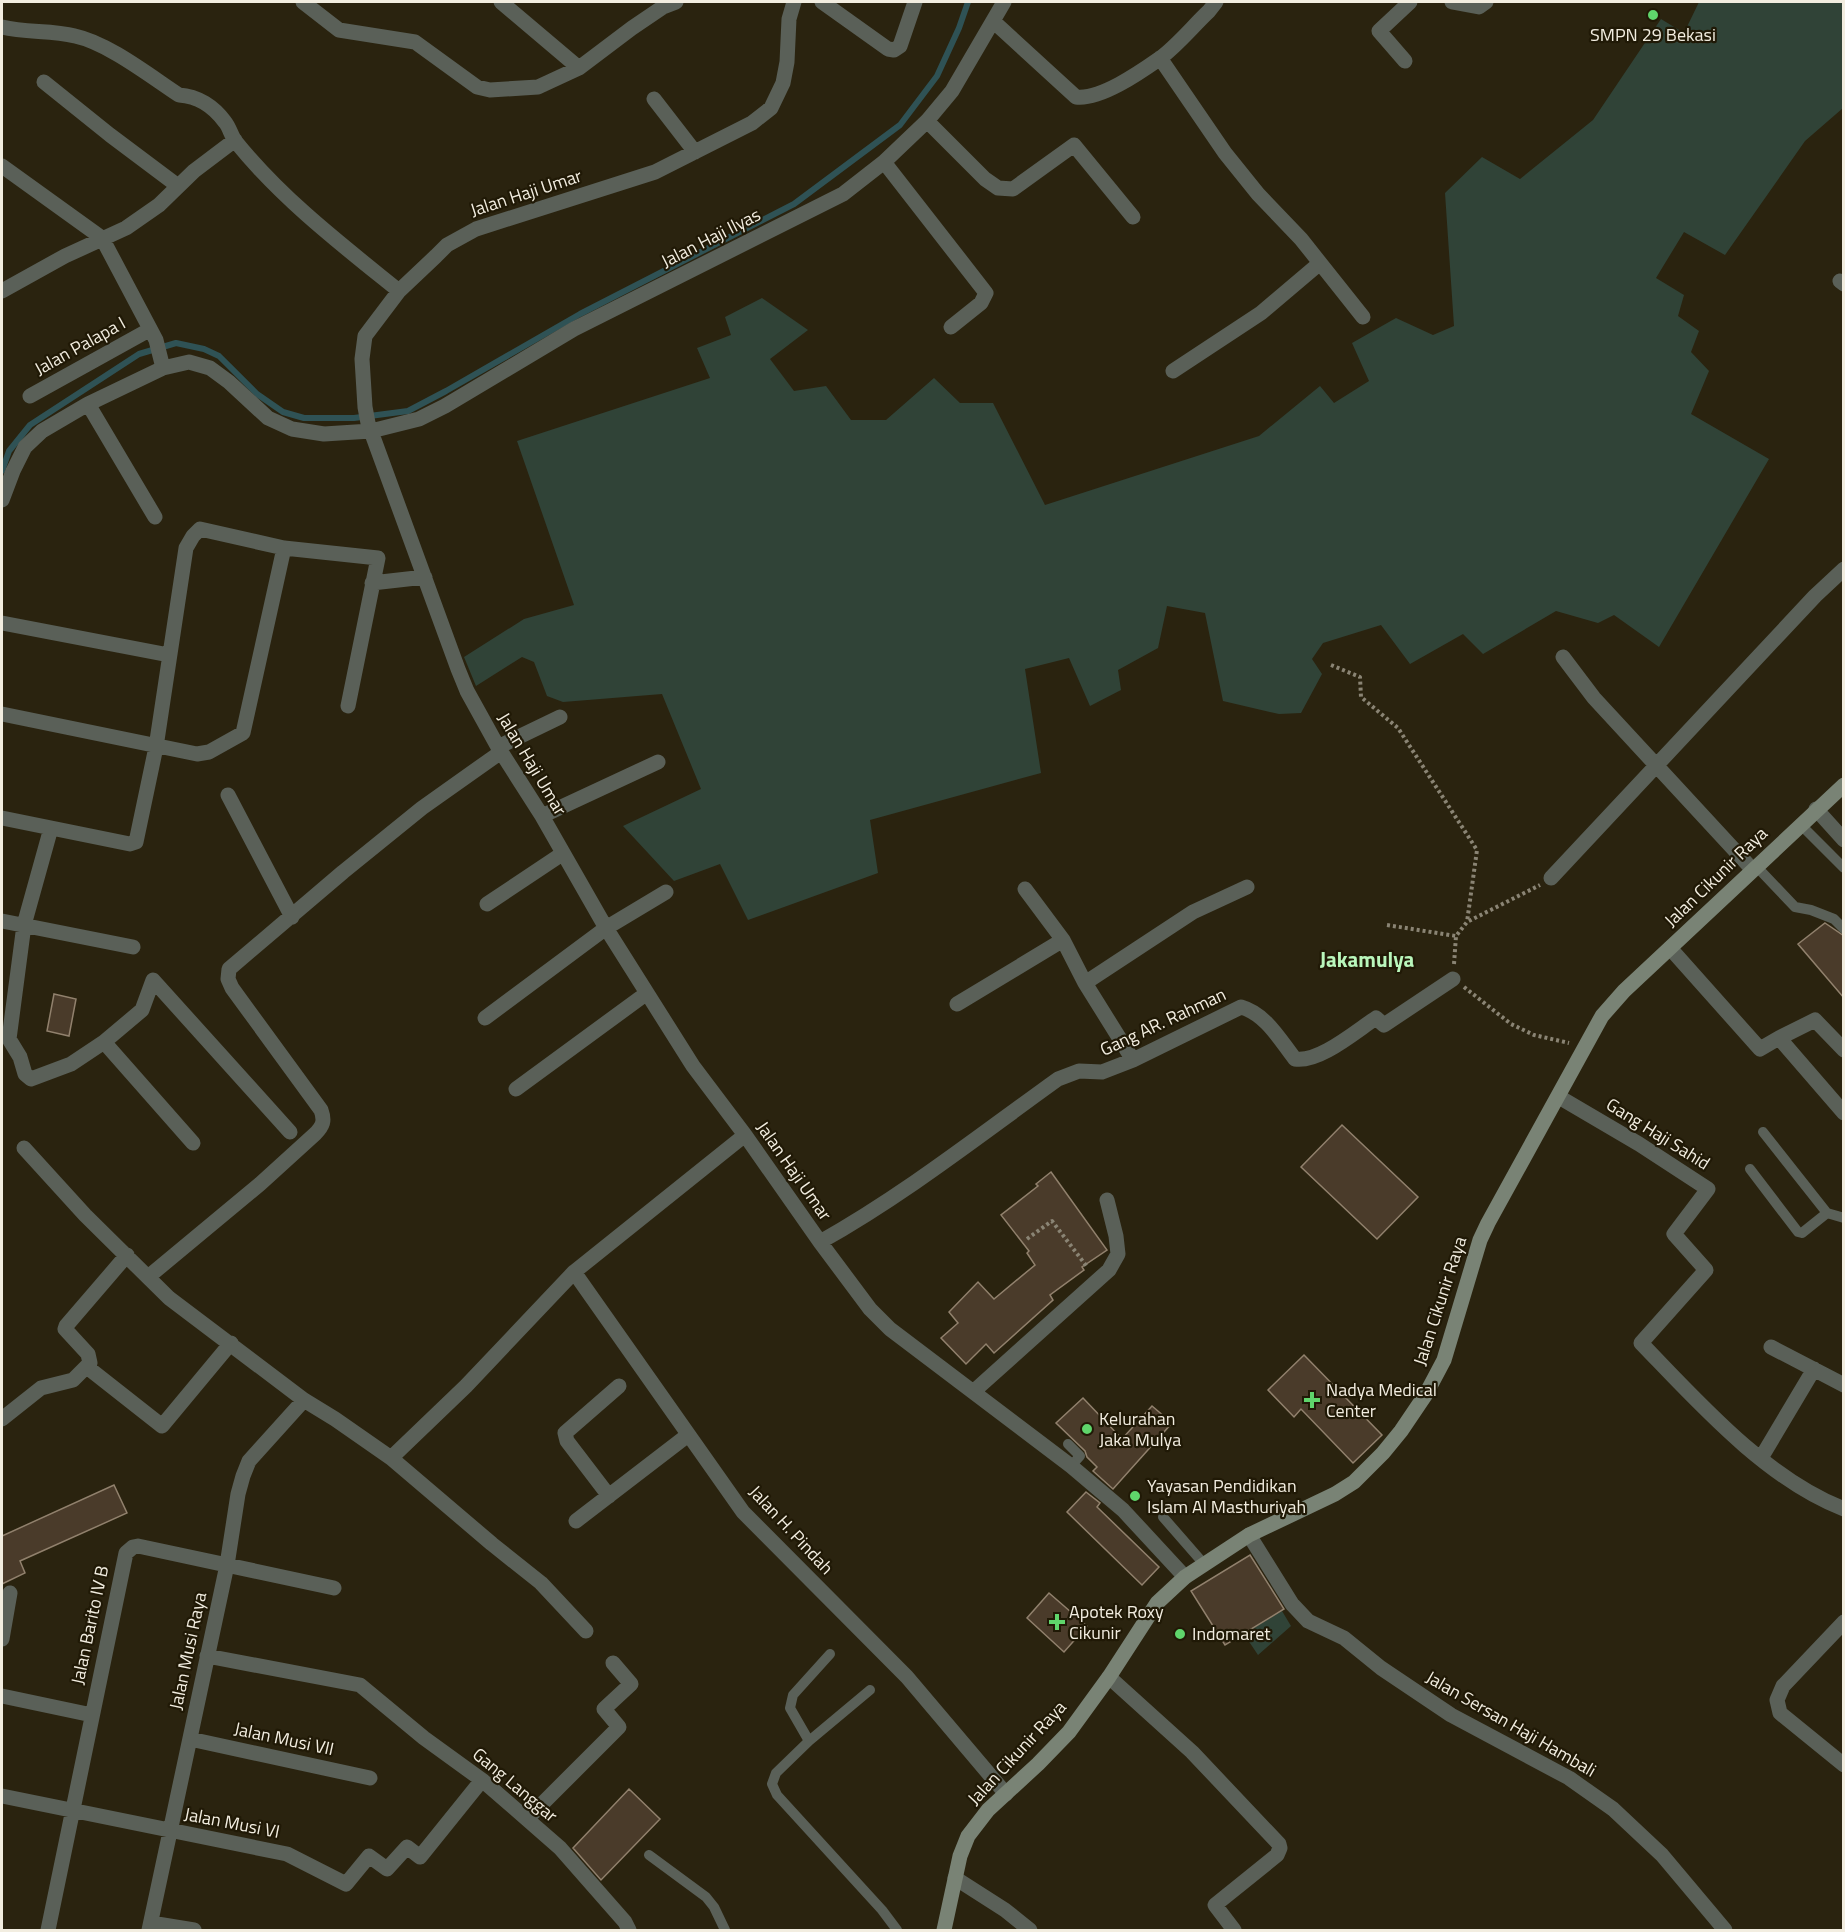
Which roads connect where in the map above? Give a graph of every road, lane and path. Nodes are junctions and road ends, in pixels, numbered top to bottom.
1 (303, 2) edge
2 (501, 2) edge
3 (676, 2) edge
4 (794, 2) edge
5 (822, 2) edge
6 (915, 2) edge
7 (1004, 2) edge
8 (1216, 2) edge
9 (1410, 2) edge
10 (1452, 2) edge
11 (1486, 2) edge
12 (993, 21) junction
13 (2, 27) edge
14 (1160, 58) junction
15 (1405, 61) dead end
16 (579, 68) junction
17 (44, 82) dead end
18 (654, 99) dead end
19 (927, 121) junction
20 (235, 140) junction
21 (695, 152) junction
22 (884, 162) junction
23 (2, 166) edge
24 (178, 186) junction
25 (1133, 217) dead end
26 (102, 238) junction
27 (1320, 263) junction
28 (2, 291) edge
29 (399, 291) junction
30 (1363, 317) dead end
31 (951, 327) dead end
32 (153, 335) junction
33 (161, 363) junction
34 (1173, 371) dead end
35 (30, 396) dead end
36 (88, 404) junction
37 (368, 421) junction
38 (8, 468) edge
39 (2, 500) edge
40 (155, 517) dead end
41 (284, 549) junction
42 (1844, 569) edge
43 (425, 577) junction
44 (372, 583) junction
45 (2, 622) edge
46 (169, 655) junction
47 (1563, 657) dead end
48 (1330, 666) dead end
49 (348, 706) dead end
50 (2, 714) edge
51 (560, 717) dead end
52 (156, 747) junction
53 (499, 749) junction
54 (658, 762) dead end
55 (1656, 766) junction
56 (1844, 785) edge
57 (228, 795) dead end
58 (1816, 809) junction
59 (542, 816) junction
60 (2, 818) edge
61 (1800, 824) junction
62 (51, 828) junction
63 (1844, 840) edge
64 (562, 854) junction
65 (1754, 867) junction
66 (1844, 867) edge
67 (1551, 878) joint
68 (1247, 887) dead end
69 (1024, 889) dead end
70 (666, 892) dead end
71 (487, 904) dead end
72 (292, 917) junction
73 (2, 921) edge
74 (1467, 922) junction
75 (1387, 925) dead end
76 (24, 926) junction
77 (606, 928) junction
78 (1844, 929) edge
79 (1456, 936) junction
80 (1063, 940) junction
81 (134, 947) dead end
82 (1670, 948) junction
83 (1454, 979) junction
84 (1085, 983) junction
85 (647, 993) junction
86 (957, 1004) dead end
87 (484, 1018) dead end
88 (1779, 1038) junction
89 (104, 1042) junction
90 (1585, 1047) junction
91 (1844, 1050) edge
92 (1133, 1060) junction
93 (516, 1089) dead end
94 (1559, 1097) junction
95 (1844, 1113) edge
96 (290, 1132) dead end
97 (1763, 1132) dead end
98 (745, 1135) junction
99 (193, 1143) dead end
100 (24, 1148) dead end
101 (1750, 1169) dead end
102 (1107, 1200) dead end
103 (1827, 1213) junction
104 (1844, 1218) edge
105 (1027, 1239) dead end
106 (820, 1242) junction
107 (127, 1255) junction
108 (574, 1272) junction
109 (148, 1277) junction
110 (1098, 1281) junction
111 (231, 1343) junction
112 (1771, 1347) dead end
113 (87, 1367) junction
114 (1814, 1370) junction
115 (1844, 1385) edge
116 (619, 1386) dead end
117 (973, 1392) junction
118 (304, 1400) junction
119 (2, 1419) edge
120 (688, 1435) junction
121 (1068, 1444) dead end
122 (391, 1458) junction
123 (1761, 1458) junction
124 (1071, 1466) junction
125 (609, 1496) junction
126 (1844, 1509) edge
127 (1163, 1517) dead end
128 (576, 1521) dead end
129 (1249, 1535) junction
130 (226, 1564) junction
131 (1204, 1564) junction
132 (1185, 1577) junction
133 (334, 1587) dead end
134 (10, 1593) dead end
135 (1844, 1622) edge
136 (586, 1630) dead end
137 (2, 1639) edge
138 (830, 1654) dead end
139 (207, 1656) junction
140 (613, 1663) dead end
141 (1109, 1677) junction
142 (870, 1690) dead end
143 (2, 1696) edge
144 (92, 1715) junction
145 (190, 1739) junction
146 (809, 1742) junction
147 (1844, 1765) edge
148 (370, 1778) dead end
149 (482, 1780) junction
150 (1006, 1794) junction
151 (2, 1796) edge
152 (72, 1810) junction
153 (527, 1819) junction
154 (170, 1830) junction
155 (649, 1855) dead end
156 (956, 1878) junction
157 (150, 1927) edge
158 (48, 1930) edge
159 (194, 1930) edge
160 (629, 1930) edge
161 (725, 1930) edge
162 (897, 1930) edge
163 (944, 1930) edge
164 (1030, 1930) edge
165 (1234, 1930) edge
166 (1725, 1930) edge

1 - 16 street
2 - 16 street
3 - 16 street
4 - 21 street, Jalan Haji Umar
5 - 6 street
7 - 12 street, Jalan Haji Ilyas
8 - 14 street
9 - 15 street
10 - 11 street
12 - 14 street
12 - 19 street, Jalan Haji Ilyas
13 - 20 street
14 - 27 street
17 - 24 street
18 - 21 street
19 - 22 street, Jalan Haji Ilyas
19 - 25 street
20 - 24 street
20 - 29 street
21 - 29 street, Jalan Haji Umar
22 - 31 street
22 - 37 street, Jalan Haji Ilyas
23 - 26 street
24 - 26 street
26 - 28 street
26 - 32 street
27 - 30 street
27 - 34 street
29 - 37 street, Jalan Haji Umar
32 - 33 street
32 - 35 street, Jalan Palapa I
33 - 36 street, Jalan Haji Ilyas
33 - 37 street, Jalan Haji Ilyas
36 - 38 street, Jalan Haji Ilyas
36 - 40 street
37 - 43 street, Jalan Haji Umar
38 - 39 street, Jalan Haji Ilyas
41 - 44 street
41 - 46 street
41 - 52 street
42 - 55 street
43 - 44 street
43 - 53 street, Jalan Haji Umar
44 - 49 street
45 - 46 street
46 - 52 street
47 - 55 street
48 - 74 path
50 - 52 street
51 - 53 street
52 - 62 street
53 - 59 street, Jalan Haji Umar
53 - 72 street
54 - 59 street
55 - 65 street
55 - 67 street
56 - 58 street, Jalan Cikunir Raya
57 - 72 street
58 - 61 street, Jalan Cikunir Raya
58 - 63 street
59 - 64 street, Jalan Haji Umar
60 - 62 street
61 - 65 street, Jalan Cikunir Raya
61 - 66 lane
62 - 76 street
64 - 71 street
64 - 77 street, Jalan Haji Umar
65 - 78 lane
65 - 82 street, Jalan Cikunir Raya
67 - 74 path
68 - 84 street
69 - 80 street
70 - 77 street
72 - 109 street
73 - 76 street
74 - 79 path
75 - 79 path
76 - 81 street
76 - 89 street
77 - 85 street, Jalan Haji Umar
77 - 87 street
79 - 83 path
80 - 84 street
80 - 86 street
82 - 88 street
82 - 90 street, Jalan Cikunir Raya
83 - 90 path
83 - 92 street, Gang AR. Rahman
84 - 92 street
85 - 93 street
85 - 98 street, Jalan Haji Umar
88 - 91 street
88 - 95 street
89 - 96 street
89 - 99 street
90 - 94 street, Jalan Cikunir Raya
92 - 106 street, Gang AR. Rahman
94 - 123 street, Gang Haji Sahid
94 - 129 street, Jalan Cikunir Raya
97 - 103 lane
98 - 106 street, Jalan Haji Umar
98 - 108 street
100 - 107 street
101 - 103 lane
102 - 110 street
103 - 104 lane
105 - 110 path
106 - 117 street, Jalan Haji Umar
107 - 109 street
107 - 113 street
108 - 120 street, Jalan H. Pindah
108 - 122 street
109 - 111 street
110 - 117 street
111 - 113 street
111 - 118 street
112 - 114 street
113 - 119 street
114 - 115 street
114 - 123 street
116 - 125 street
117 - 124 street, Jalan Haji Umar
118 - 122 street
118 - 130 street, Jalan Musi Raya
120 - 125 street
120 - 150 street, Jalan H. Pindah
121 - 124 lane
122 - 136 street
123 - 126 street
124 - 132 street, Jalan Haji Umar
125 - 128 street
127 - 131 lane
129 - 131 street, Jalan Cikunir Raya
129 - 166 street, Jalan Sersan Haji Hambali
130 - 133 street, Jalan Barito IV B
130 - 139 street, Jalan Musi Raya
130 - 144 street, Jalan Barito IV B
131 - 132 street, Jalan Cikunir Raya
132 - 141 street, Jalan Cikunir Raya
134 - 137 street
135 - 147 street
138 - 146 lane
139 - 145 street, Jalan Musi Raya
139 - 149 street, Gang Langgar
140 - 153 street
141 - 150 street, Jalan Cikunir Raya
141 - 165 street
142 - 146 lane
143 - 144 street
144 - 152 street, Jalan Barito IV B
145 - 148 street, Jalan Musi VII
145 - 154 street, Jalan Musi Raya
146 - 162 lane
149 - 153 street, Gang Langgar
149 - 154 street, Jalan Musi VI
150 - 156 street, Jalan Cikunir Raya
151 - 152 street, Jalan Musi VI
152 - 154 street, Jalan Musi VI
152 - 158 street, Jalan Barito IV B
153 - 160 street, Gang Langgar
154 - 157 street, Jalan Musi Raya
155 - 161 lane
156 - 163 street, Jalan Cikunir Raya
156 - 164 street
157 - 159 street

